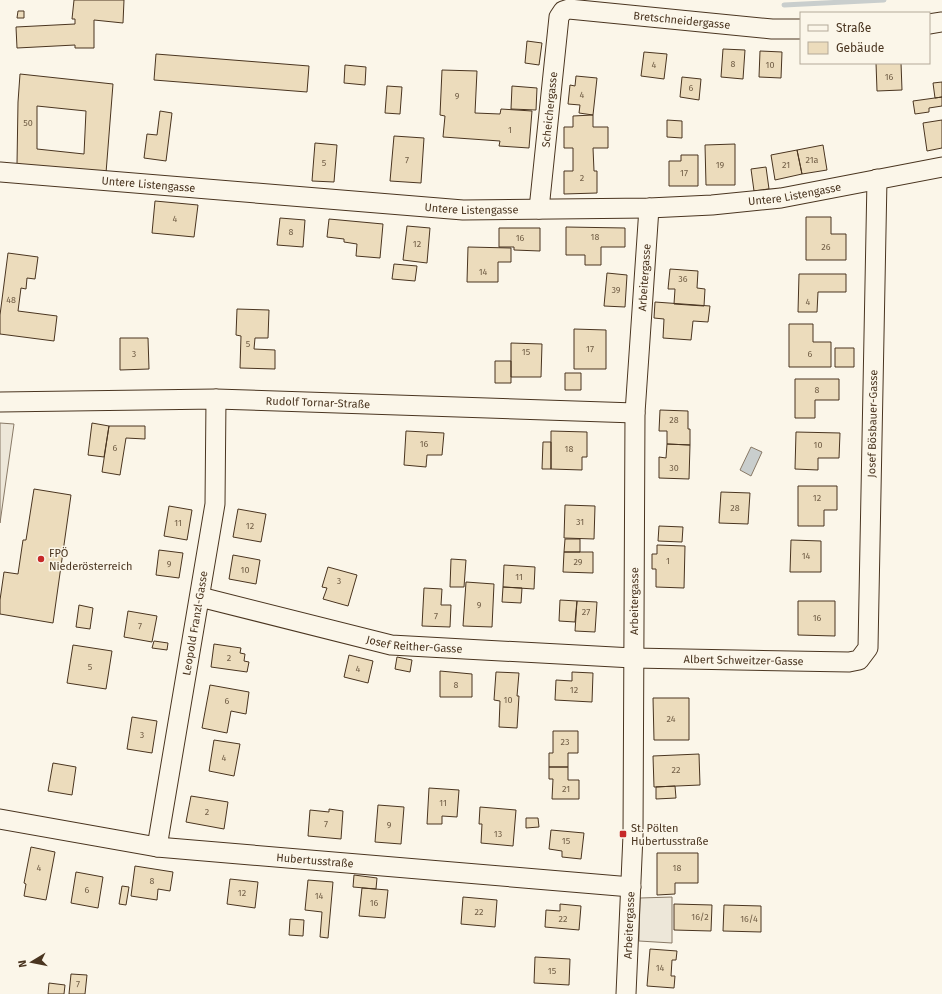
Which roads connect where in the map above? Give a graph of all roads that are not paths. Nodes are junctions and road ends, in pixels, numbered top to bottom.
1 (563, 11) joint
2 (942, 22) edge
3 (930, 24) edge
4 (800, 29) edge
5 (942, 168) edge
6 (0, 172) edge
7 (877, 179) junction
8 (650, 208) junction
9 (539, 209) junction
10 (216, 399) junction
11 (0, 402) edge
12 (635, 413) junction
13 (200, 597) junction
14 (633, 658) junction
15 (854, 662) joint
16 (0, 819) edge
17 (157, 847) junction
18 (632, 887) junction
19 (626, 994) edge

1 - 4 street, Bretschneidergasse
1 - 9 street, Scheichergasse
2 - 3 street
5 - 7 street, Untere Listengasse
6 - 9 street, Untere Listengasse
7 - 8 street, Untere Listengasse
7 - 15 street, Josef Bösbauer-Gasse
8 - 9 street, Untere Listengasse
8 - 12 street, Arbeitergasse
10 - 11 street, Rudolf Tornar-Straße
10 - 12 street, Rudolf Tornar-Straße
10 - 13 street, Leopold Franzl-Gasse
12 - 14 street, Arbeitergasse
13 - 14 street, Josef Reither-Gasse
13 - 17 street, Leopold Franzl-Gasse
14 - 15 street, Albert Schweitzer-Gasse
14 - 18 street, Arbeitergasse
16 - 17 street, Hubertusstraße
17 - 18 street, Hubertusstraße
18 - 19 street, Arbeitergasse

